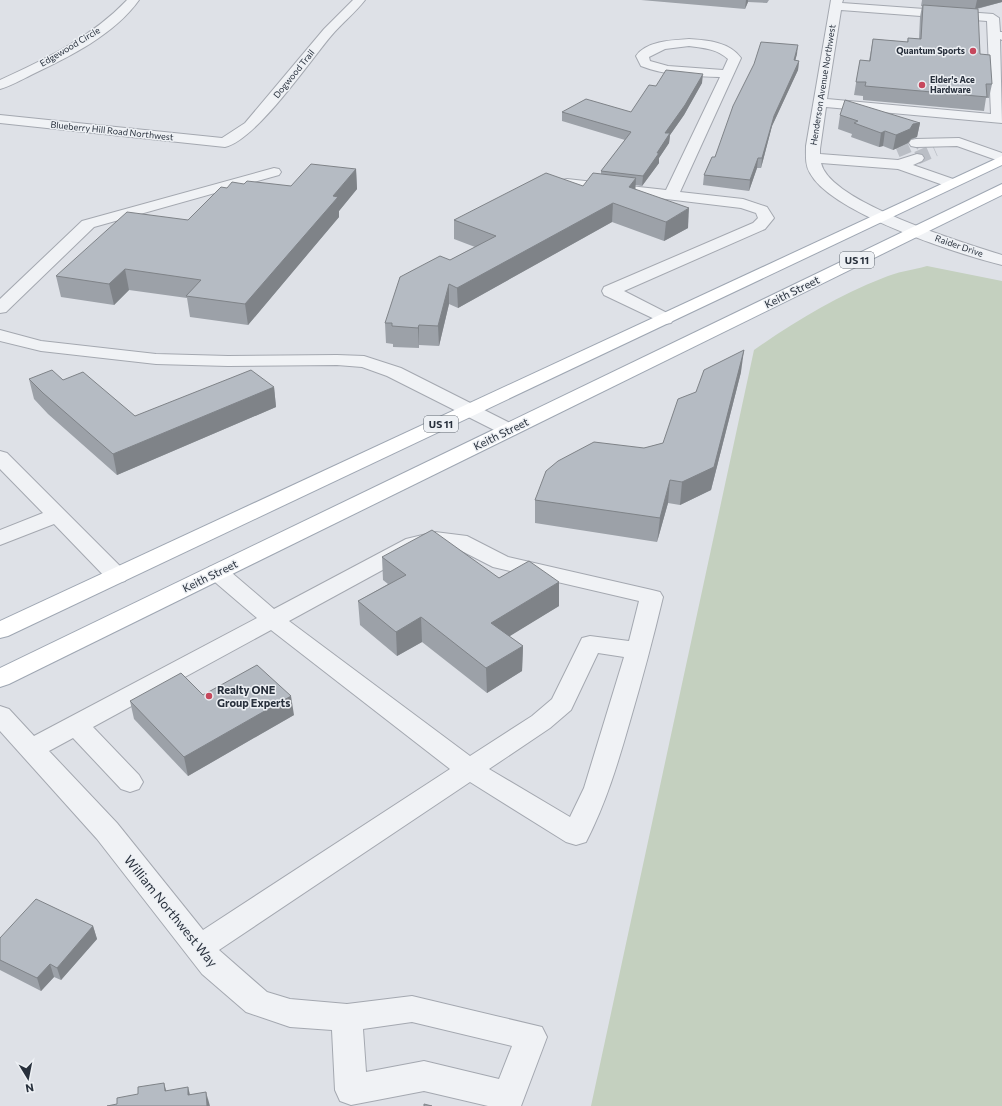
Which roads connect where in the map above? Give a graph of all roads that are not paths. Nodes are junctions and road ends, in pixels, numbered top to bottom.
1 (133, 0) edge
2 (359, 0) edge
3 (892, 0) edge
4 (836, 3) edge
5 (878, 9) junction
6 (998, 35) edge
7 (727, 74) junction
8 (0, 85) edge
9 (821, 102) junction
10 (0, 119) edge
11 (1000, 119) edge
12 (225, 142) joint
13 (916, 143) dead end
14 (922, 156) junction
15 (813, 158) junction
16 (1002, 159) edge
17 (274, 172) dead end
18 (567, 183) edge
19 (951, 184) junction
20 (1002, 189) edge
21 (671, 195) junction
22 (882, 216) junction
23 (916, 230) junction
24 (1002, 260) edge
25 (0, 308) edge
26 (665, 319) junction
27 (0, 335) edge
28 (571, 400) junction
29 (469, 411) junction
30 (509, 430) junction
31 (0, 457) edge
32 (57, 515) junction
33 (0, 538) edge
34 (217, 572) junction
35 (117, 576) junction
36 (273, 620) junction
37 (0, 630) edge
38 (638, 651) junction
39 (0, 678) edge
40 (0, 715) edge
41 (76, 725) junction
42 (31, 749) junction
43 (470, 770) junction
44 (130, 782) dead end
45 (199, 948) junction
46 (347, 1018) junction

1 - 8 street, Edgewood Circle
2 - 12 street, Dogwood Trail
3 - 5 street
4 - 5 street
4 - 9 street, Henderson Avenue Northwest
5 - 6 street
6 - 11 street
7 - 7 street
7 - 21 street
9 - 11 street
9 - 15 street, Henderson Avenue Northwest
10 - 12 street, Blueberry Hill Road Northwest
13 - 14 street
14 - 15 street
14 - 16 street
14 - 19 street
15 - 22 street, Henderson Avenue Northwest
16 - 19 main road, US 11
17 - 25 street
18 - 21 street
19 - 22 main road, US 11
20 - 23 main road, Keith Street / US 11
21 - 26 street
22 - 23 street, Henderson Avenue Northwest
22 - 26 main road, US 11
23 - 24 street, Raider Drive
23 - 28 main road, Keith Street / US 11
26 - 28 main road
26 - 29 main road, US 11
27 - 29 street
28 - 30 main road, Keith Street / US 11
29 - 30 street
29 - 35 main road, US 11
30 - 34 main road, Keith Street / US 11
31 - 32 street
32 - 33 street
32 - 35 street
34 - 36 street
34 - 39 main road, Keith Street / US 11
35 - 37 main road, US 11
36 - 38 street
36 - 41 street
36 - 43 street
38 - 43 street
38 - 43 street
40 - 42 street, William Northwest Way
41 - 42 street
41 - 44 street
42 - 45 street, William Northwest Way
43 - 45 street
45 - 46 street, William Northwest Way
46 - 46 street, William Northwest Way

